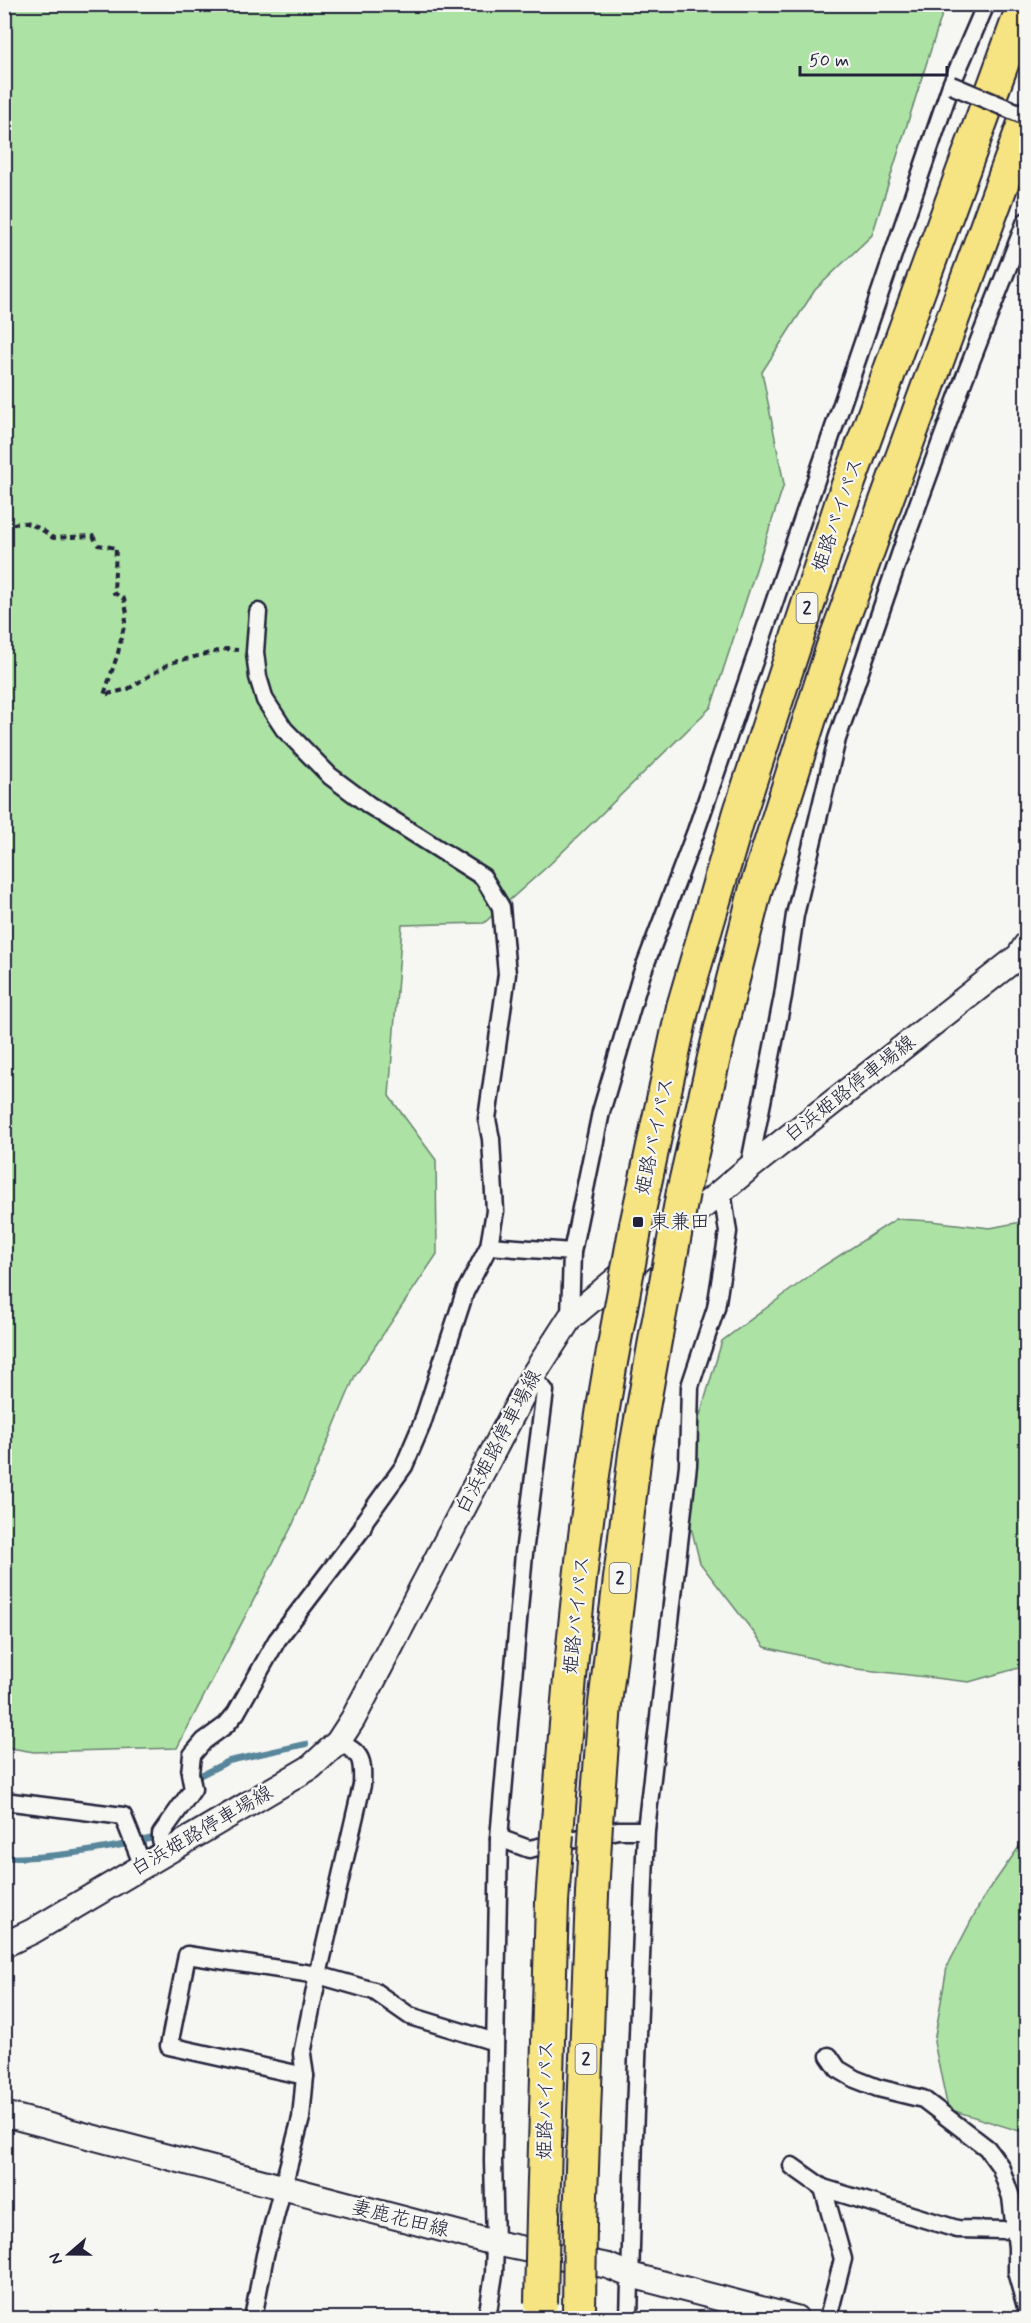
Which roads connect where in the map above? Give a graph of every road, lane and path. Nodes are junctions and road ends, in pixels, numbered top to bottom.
1 (986, 4) edge
2 (1024, 4) edge
3 (951, 85) junction
4 (1026, 117) edge
5 (1026, 221) edge
6 (4, 531) edge
7 (258, 612) dead end
8 (255, 652) junction
9 (1026, 945) edge
10 (749, 1168) junction
11 (722, 1191) junction
12 (489, 1246) junction
13 (572, 1252) junction
14 (570, 1318) junction
15 (532, 1377) junction
16 (338, 1742) junction
17 (4, 1801) edge
18 (646, 1830) junction
19 (499, 1838) junction
20 (137, 1850) junction
21 (166, 1851) junction
22 (4, 1945) edge
23 (318, 1975) junction
24 (495, 2042) junction
25 (829, 2056) dead end
26 (305, 2076) junction
27 (4, 2115) edge
28 (792, 2166) dead end
29 (282, 2188) junction
30 (823, 2188) junction
31 (1003, 2230) dead end
32 (495, 2243) junction
33 (630, 2276) junction
34 (1026, 2307) edge
35 (541, 2311) edge
36 (579, 2315) edge
37 (253, 2319) edge
38 (487, 2319) edge
39 (629, 2319) edge
40 (796, 2319) edge
41 (828, 2319) edge

1 - 3 street
2 - 35 highway, 姫路バイパス / 2, bridge
3 - 4 street, bridge
3 - 13 street
4 - 36 highway, 姫路バイパス / 2, bridge
5 - 10 street
6 - 8 path
7 - 8 street
8 - 12 street
9 - 10 main road, 白浜姫路停車場線
10 - 11 main road, 白浜姫路停車場線
11 - 14 main road, 白浜姫路停車場線
11 - 18 street
12 - 13 street
12 - 21 street
13 - 14 street
14 - 15 main road, 白浜姫路停車場線
15 - 16 main road, 白浜姫路停車場線
15 - 19 street
16 - 21 main road, 白浜姫路停車場線
16 - 23 street
17 - 20 street
18 - 19 street
18 - 33 street
19 - 24 street
20 - 21 main road, 白浜姫路停車場線
20 - 22 main road, 白浜姫路停車場線
23 - 24 street
23 - 26 street
23 - 26 street
24 - 32 street
25 - 34 street
26 - 29 street
27 - 29 main road, 妻鹿花田線
28 - 30 street
29 - 32 main road, 妻鹿花田線
29 - 37 street
30 - 31 street
30 - 41 street
32 - 33 main road, 妻鹿花田線
32 - 38 street
33 - 39 street
33 - 40 main road, 妻鹿花田線

